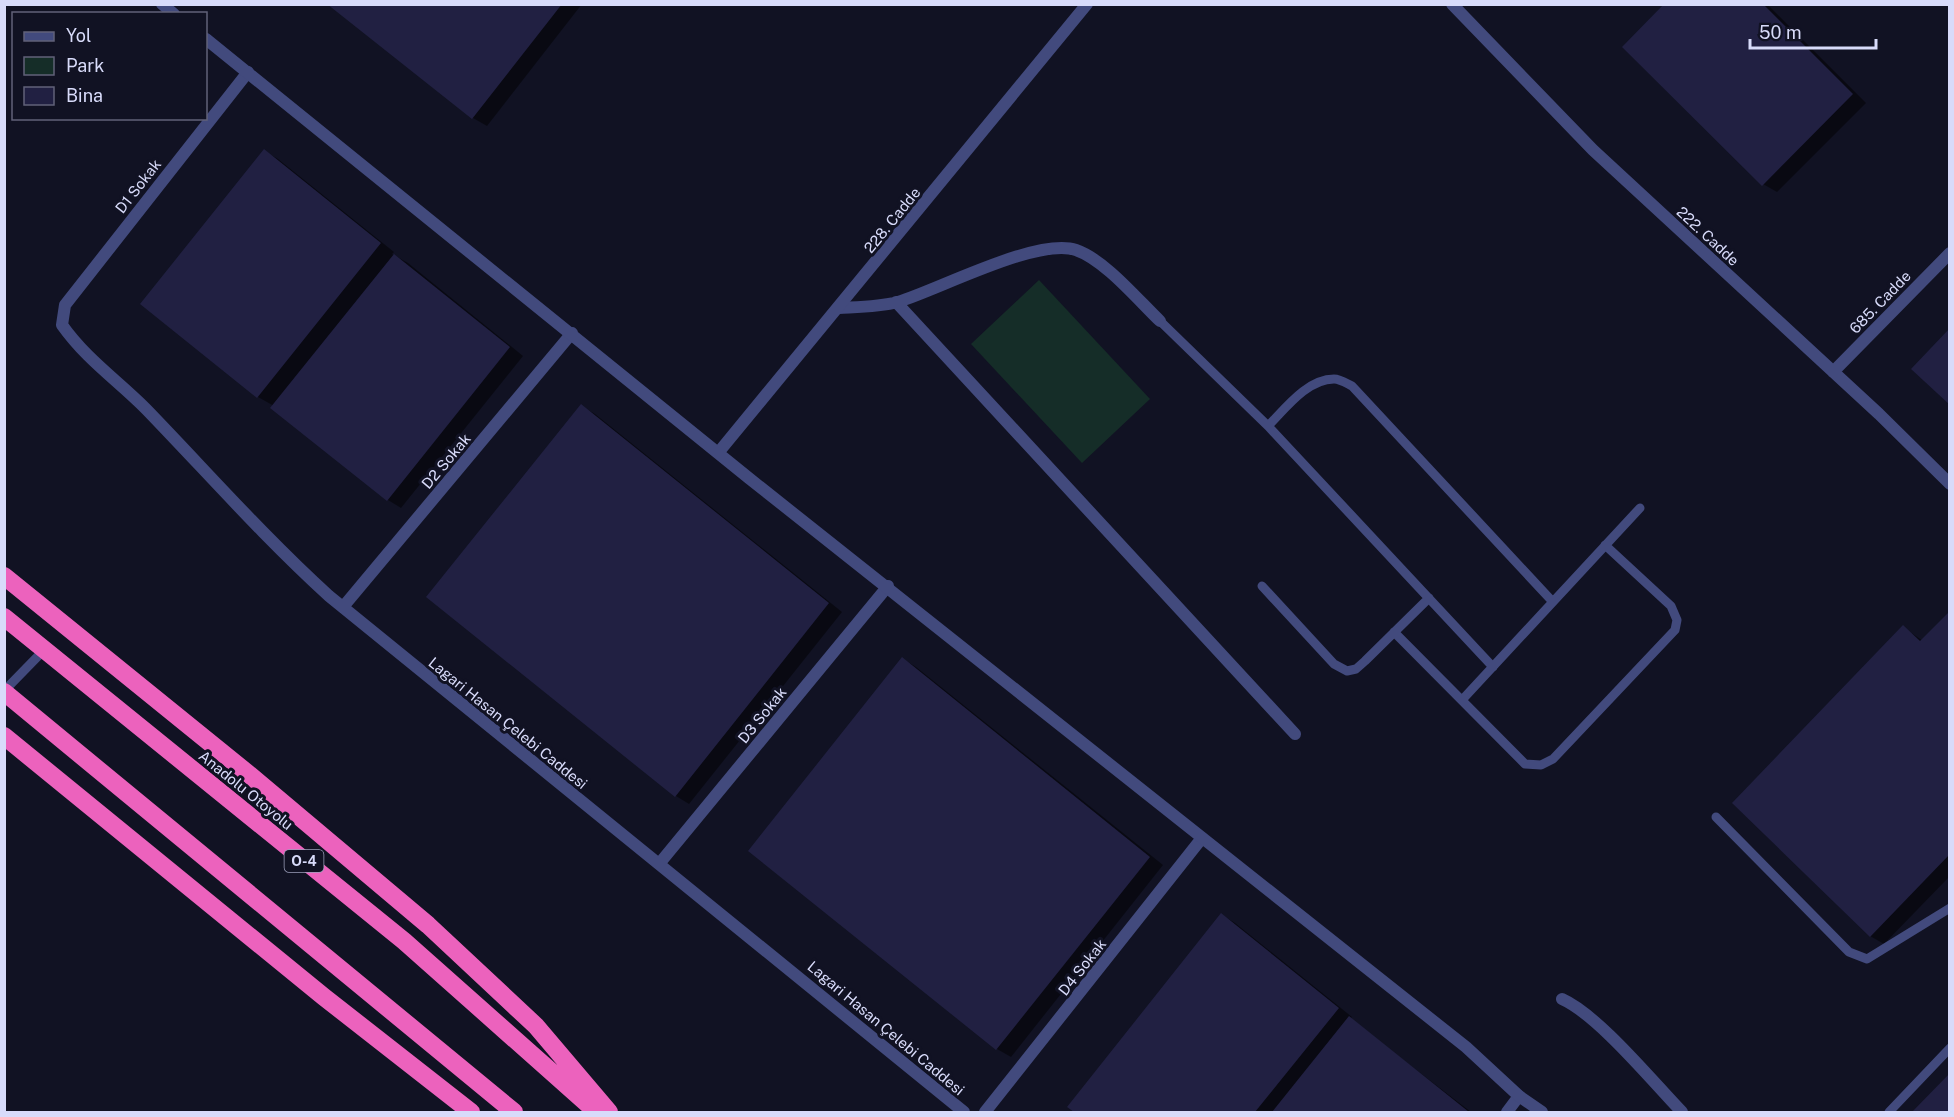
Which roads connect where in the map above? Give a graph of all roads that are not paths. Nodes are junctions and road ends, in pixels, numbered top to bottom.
1 (1087, 4) edge
2 (1452, 4) edge
3 (207, 40) edge
4 (248, 72) junction
5 (1950, 252) edge
6 (896, 302) junction
7 (839, 308) junction
8 (1160, 321) joint
9 (62, 325) joint
10 (572, 333) junction
11 (1833, 372) junction
12 (1268, 426) junction
13 (718, 453) junction
14 (1950, 484) edge
15 (1640, 508) dead end
16 (1605, 545) junction
17 (4, 576) edge
18 (888, 586) junction
19 (1263, 586) dead end
20 (1429, 598) junction
21 (1553, 602) junction
22 (343, 607) junction
23 (4, 617) edge
24 (1394, 632) junction
25 (45, 650) junction
26 (1493, 667) junction
27 (4, 691) edge
28 (1462, 700) junction
29 (1294, 734) dead end
30 (4, 736) edge
31 (1716, 817) dead end
32 (1202, 838) junction
33 (659, 864) junction
34 (1950, 908) edge
35 (1562, 999) dead end
36 (1950, 1048) edge
37 (1519, 1096) junction
38 (471, 1113) edge
39 (514, 1113) edge
40 (597, 1113) edge
41 (609, 1113) edge
42 (964, 1113) edge
43 (985, 1113) edge
44 (1507, 1113) edge
45 (1542, 1113) edge
46 (1682, 1113) edge
47 (1889, 1113) edge

1 - 7 street, 228. Cadde
2 - 11 street, 222. Cadde
3 - 4 street
4 - 9 street, D1 Sokak
4 - 10 street
5 - 11 street, 685. Cadde
6 - 7 street
6 - 8 street
6 - 29 street
7 - 13 street, 228. Cadde
8 - 12 lane
9 - 22 street, Lagari Hasan Çelebi Caddesi
10 - 13 street
10 - 22 street, D2 Sokak
11 - 14 street, 222. Cadde
12 - 20 lane
12 - 21 lane
13 - 18 street
15 - 16 lane
16 - 21 lane
16 - 28 lane
17 - 41 highway
18 - 32 street
18 - 33 street, D3 Sokak
19 - 24 lane
20 - 24 lane
20 - 26 lane
21 - 26 lane
22 - 33 street, Lagari Hasan Çelebi Caddesi
23 - 25 highway, Anadolu Otoyolu / O-4
24 - 28 lane
25 - 27 lane
25 - 40 highway, Anadolu Otoyolu / O-4
26 - 28 lane
27 - 39 highway
30 - 38 highway
31 - 34 lane
32 - 37 street
32 - 43 street, D4 Sokak
33 - 42 street, Lagari Hasan Çelebi Caddesi
35 - 46 street
36 - 47 lane
37 - 44 street
37 - 45 street

